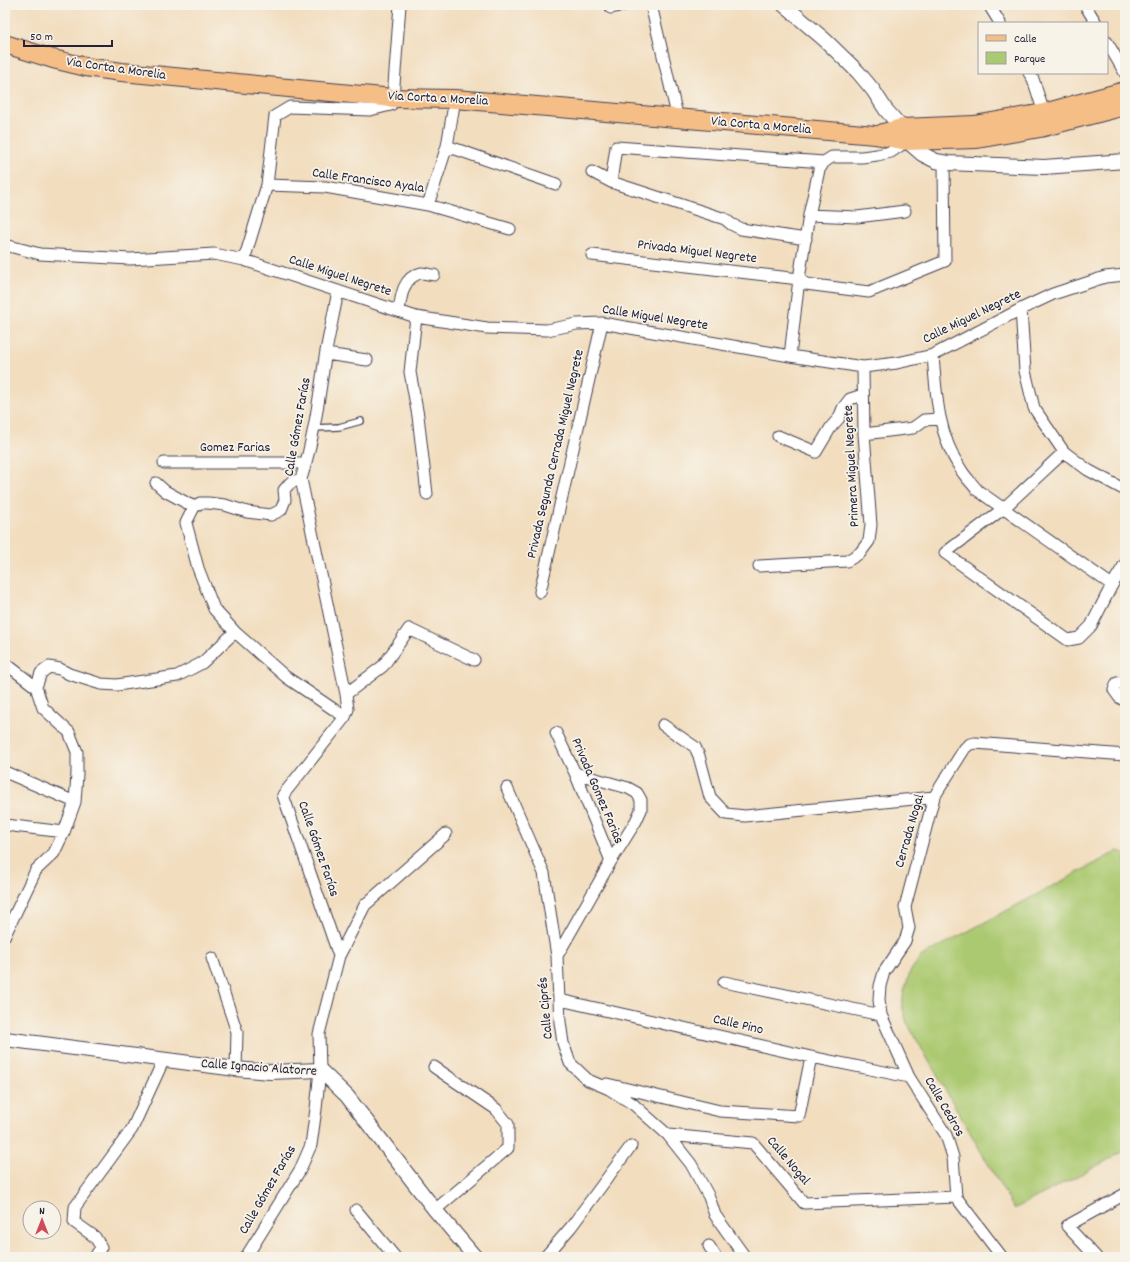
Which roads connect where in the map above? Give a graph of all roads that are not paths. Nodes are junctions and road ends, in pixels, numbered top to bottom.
1 (400, 5) edge
2 (624, 5) edge
3 (651, 5) edge
4 (784, 5) edge
5 (989, 5) edge
6 (1085, 5) edge
7 (611, 8) dead end
8 (999, 22) edge
9 (1095, 22) edge
10 (5, 44) edge
11 (1108, 44) edge
12 (1125, 73) edge
13 (1030, 74) edge
14 (1125, 91) edge
15 (393, 98) junction
16 (455, 99) junction
17 (1125, 106) edge
18 (1044, 114) junction
19 (678, 118) junction
20 (905, 135) junction
21 (446, 146) junction
22 (1125, 161) edge
23 (824, 162) junction
24 (944, 163) junction
25 (592, 172) dead end
26 (611, 182) junction
27 (556, 184) dead end
28 (267, 186) junction
29 (428, 206) junction
30 (905, 211) dead end
31 (809, 215) junction
32 (510, 229) dead end
33 (806, 239) junction
34 (5, 245) edge
35 (592, 255) dead end
36 (244, 260) junction
37 (434, 275) dead end
38 (1125, 275) edge
39 (799, 279) junction
40 (338, 291) junction
41 (1021, 309) junction
42 (399, 311) junction
43 (416, 317) junction
44 (602, 323) junction
45 (326, 354) junction
46 (933, 355) junction
47 (790, 356) junction
48 (367, 360) dead end
49 (863, 367) junction
50 (863, 395) junction
51 (940, 419) junction
52 (361, 421) dead end
53 (314, 428) junction
54 (864, 434) junction
55 (778, 436) dead end
56 (1064, 452) junction
57 (164, 463) dead end
58 (306, 463) junction
59 (301, 479) junction
60 (156, 483) dead end
61 (1125, 490) edge
62 (427, 494) dead end
63 (194, 506) junction
64 (1004, 508) junction
65 (1125, 564) edge
66 (759, 566) dead end
67 (1112, 584) junction
68 (540, 592) dead end
69 (235, 632) junction
70 (474, 660) dead end
71 (5, 663) edge
72 (1125, 682) edge
73 (36, 687) junction
74 (346, 694) junction
75 (1125, 701) edge
76 (345, 718) junction
77 (663, 725) dead end
78 (556, 733) dead end
79 (1125, 755) edge
80 (5, 772) edge
81 (575, 773) junction
82 (507, 788) dead end
83 (934, 797) junction
84 (75, 802) junction
85 (5, 825) edge
86 (64, 832) junction
87 (446, 834) dead end
88 (611, 861) junction
89 (5, 935) edge
90 (339, 956) junction
91 (557, 956) junction
92 (212, 958) dead end
93 (724, 982) dead end
94 (560, 1000) junction
95 (880, 1015) junction
96 (5, 1039) edge
97 (811, 1057) junction
98 (164, 1060) junction
99 (434, 1067) dead end
100 (236, 1069) junction
101 (320, 1070) junction
102 (909, 1077) junction
103 (588, 1080) junction
104 (668, 1135) junction
105 (631, 1146) dead end
106 (1125, 1194) edge
107 (956, 1197) junction
108 (356, 1210) dead end
109 (435, 1210) junction
110 (709, 1246) dead end
111 (251, 1255) edge
112 (470, 1255) edge
113 (95, 1257) edge
114 (395, 1257) edge
115 (545, 1257) edge
116 (716, 1257) edge
117 (745, 1257) edge
118 (1002, 1257) edge
119 (1096, 1257) edge

1 - 15 street
2 - 7 street
3 - 19 street
4 - 20 street
5 - 8 street
6 - 9 street
10 - 15 main road, Via Corta a Morelia
11 - 12 street
13 - 18 street
14 - 18 main road, Via Corta a Morelia
15 - 16 main road, Via Corta a Morelia
15 - 28 street
16 - 19 main road, Via Corta a Morelia
16 - 21 street, Calle Francisco Ayala
17 - 20 main road, Via Corta a Morelia
18 - 20 main road, Via Corta a Morelia
19 - 20 main road, Via Corta a Morelia
20 - 23 street
20 - 24 street
21 - 27 street
21 - 29 street, Calle Francisco Ayala
22 - 24 street
23 - 26 street
23 - 31 street
24 - 39 street, Privada Miguel Negrete
25 - 26 street, Privada Miguel Negrete
26 - 33 street, Privada Miguel Negrete
28 - 29 street, Calle Francisco Ayala
28 - 36 street
29 - 32 street
30 - 31 street
31 - 33 street
33 - 39 street
34 - 36 street, Calle Miguel Negrete
35 - 39 street, Privada Miguel Negrete
36 - 40 street, Calle Miguel Negrete
37 - 42 street
38 - 41 street, Calle Miguel Negrete
39 - 47 street
40 - 42 street, Calle Miguel Negrete
40 - 45 street, Calle Gómez Farías
41 - 46 street, Calle Miguel Negrete
41 - 56 street
42 - 43 street, Calle Miguel Negrete
43 - 44 street, Calle Miguel Negrete
43 - 62 street
44 - 47 street, Calle Miguel Negrete
44 - 68 street, Privada Segunda Cerrada Miguel Negrete
45 - 48 street
45 - 53 street, Calle Gómez Farías
46 - 49 street, Calle Miguel Negrete
46 - 51 street
47 - 49 street, Calle Miguel Negrete
49 - 50 street, Primera Miguel Negrete
50 - 54 street, Primera Miguel Negrete
50 - 55 street
51 - 54 street
51 - 64 street
52 - 53 lane
53 - 58 street, Calle Gómez Farías
54 - 66 street, Primera Miguel Negrete
56 - 61 street
56 - 64 street
57 - 58 street, Gomez Farias
58 - 59 street, Calle Gómez Farías
59 - 63 street
59 - 74 street, Calle Gómez Farías
60 - 63 street
63 - 69 street
64 - 67 street
64 - 67 street
65 - 67 street
69 - 73 street
69 - 76 street
70 - 74 street
71 - 73 street
72 - 75 street
73 - 84 street
74 - 76 street, Calle Gómez Farías
76 - 90 street, Calle Gómez Farías
77 - 83 street
78 - 81 street, Privada Gomez Farias
79 - 83 street, Cerrada Nogal
80 - 84 street
81 - 88 street, Privada Gomez Farias
81 - 88 street
82 - 91 street, Calle Ciprés
83 - 95 street, Cerrada Nogal
84 - 86 street
85 - 86 street
86 - 89 street
87 - 90 street
88 - 91 street
90 - 101 street, Calle Gómez Farías
91 - 94 street, Calle Ciprés
92 - 100 street
93 - 95 street
94 - 97 street, Calle Pino
94 - 103 street, Calle Ciprés
95 - 102 street, Cerrada Nogal
96 - 98 street, Calle Ignacio Alatorre
97 - 102 street, Calle Pino
97 - 103 street, Calle Nogal
98 - 100 street, Calle Ignacio Alatorre
98 - 113 street
99 - 109 street
100 - 101 street, Calle Ignacio Alatorre
101 - 109 street, Calle Ignacio Alatorre
101 - 111 street, Calle Gómez Farías
102 - 107 street, Calle Cedros
103 - 104 street, Calle Ciprés
104 - 107 street, Calle Nogal
104 - 117 street, Calle Ciprés
105 - 115 street
106 - 119 street
107 - 118 street
108 - 114 street
109 - 112 street, Calle Ignacio Alatorre
110 - 116 street

